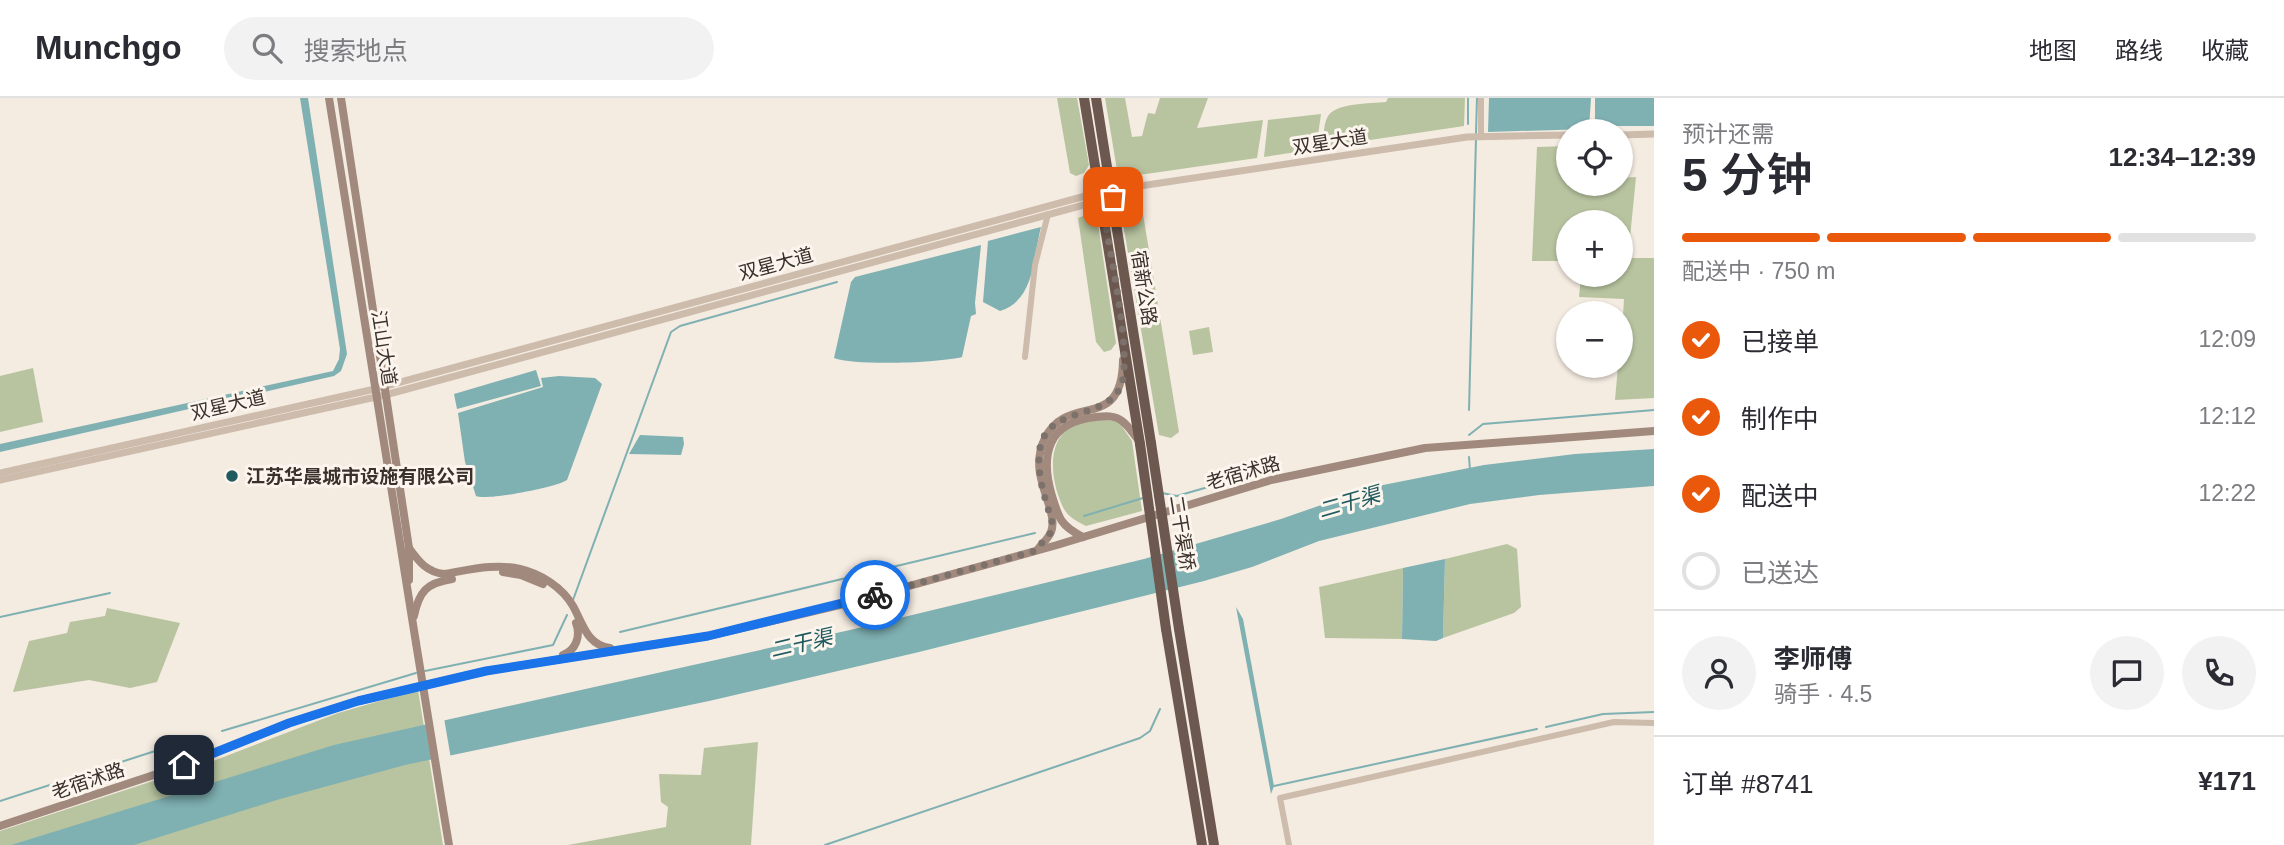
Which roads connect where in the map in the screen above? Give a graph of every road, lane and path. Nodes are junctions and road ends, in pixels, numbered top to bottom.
1 (329, 98) edge
2 (341, 98) edge
3 (1084, 98) edge
4 (1096, 98) edge
5 (1481, 98) edge
6 (1654, 134) edge
7 (1556, 135) edge
8 (1633, 135) edge
9 (1478, 137) junction
10 (1112, 194) junction
11 (1101, 195) junction
12 (1049, 209) junction
13 (1123, 343) junction
14 (1025, 357) dead end
15 (380, 392) junction
16 (1654, 431) edge
17 (1143, 443) junction
18 (0, 473) edge
19 (0, 480) edge
20 (1083, 537) junction
21 (409, 548) junction
22 (1035, 551) junction
23 (409, 603) junction
24 (412, 623) junction
25 (578, 628) junction
26 (631, 649) junction
27 (601, 652) junction
28 (554, 659) junction
29 (1654, 723) edge
30 (0, 826) edge
31 (449, 845) edge
32 (1202, 845) edge
33 (1214, 845) edge
34 (1289, 845) edge

1 - 15 main road, 江山大道
2 - 15 main road, 江山大道
3 - 11 highway, 宿新公路
4 - 10 highway, 宿新公路
5 - 9 street
6 - 8 street
7 - 9 street, 双星大道
9 - 10 street, 双星大道
10 - 11 street, 双星大道
10 - 17 highway, 宿新公路
11 - 12 street, 双星大道
11 - 13 highway, 宿新公路
12 - 14 street
12 - 15 street, 双星大道
13 - 17 highway, 宿新公路
13 - 22 main road
15 - 18 street, 双星大道
15 - 19 street, 双星大道
15 - 21 main road, 江山大道
15 - 23 main road, 江山大道
16 - 20 main road, 老宿沭路
17 - 20 main road
17 - 32 highway, 二干渠桥, bridge
17 - 33 highway, 二干渠桥, bridge
20 - 22 main road, 老宿沭路
21 - 23 main road, 江山大道
21 - 26 main road
22 - 26 main road, 老宿沭路
23 - 24 main road, 江山大道
24 - 25 main road
24 - 31 main road, 江山大道, bridge
25 - 27 main road
25 - 28 main road
26 - 27 main road, 老宿沭路
27 - 28 main road, 老宿沭路
28 - 30 main road, 老宿沭路
29 - 34 street

